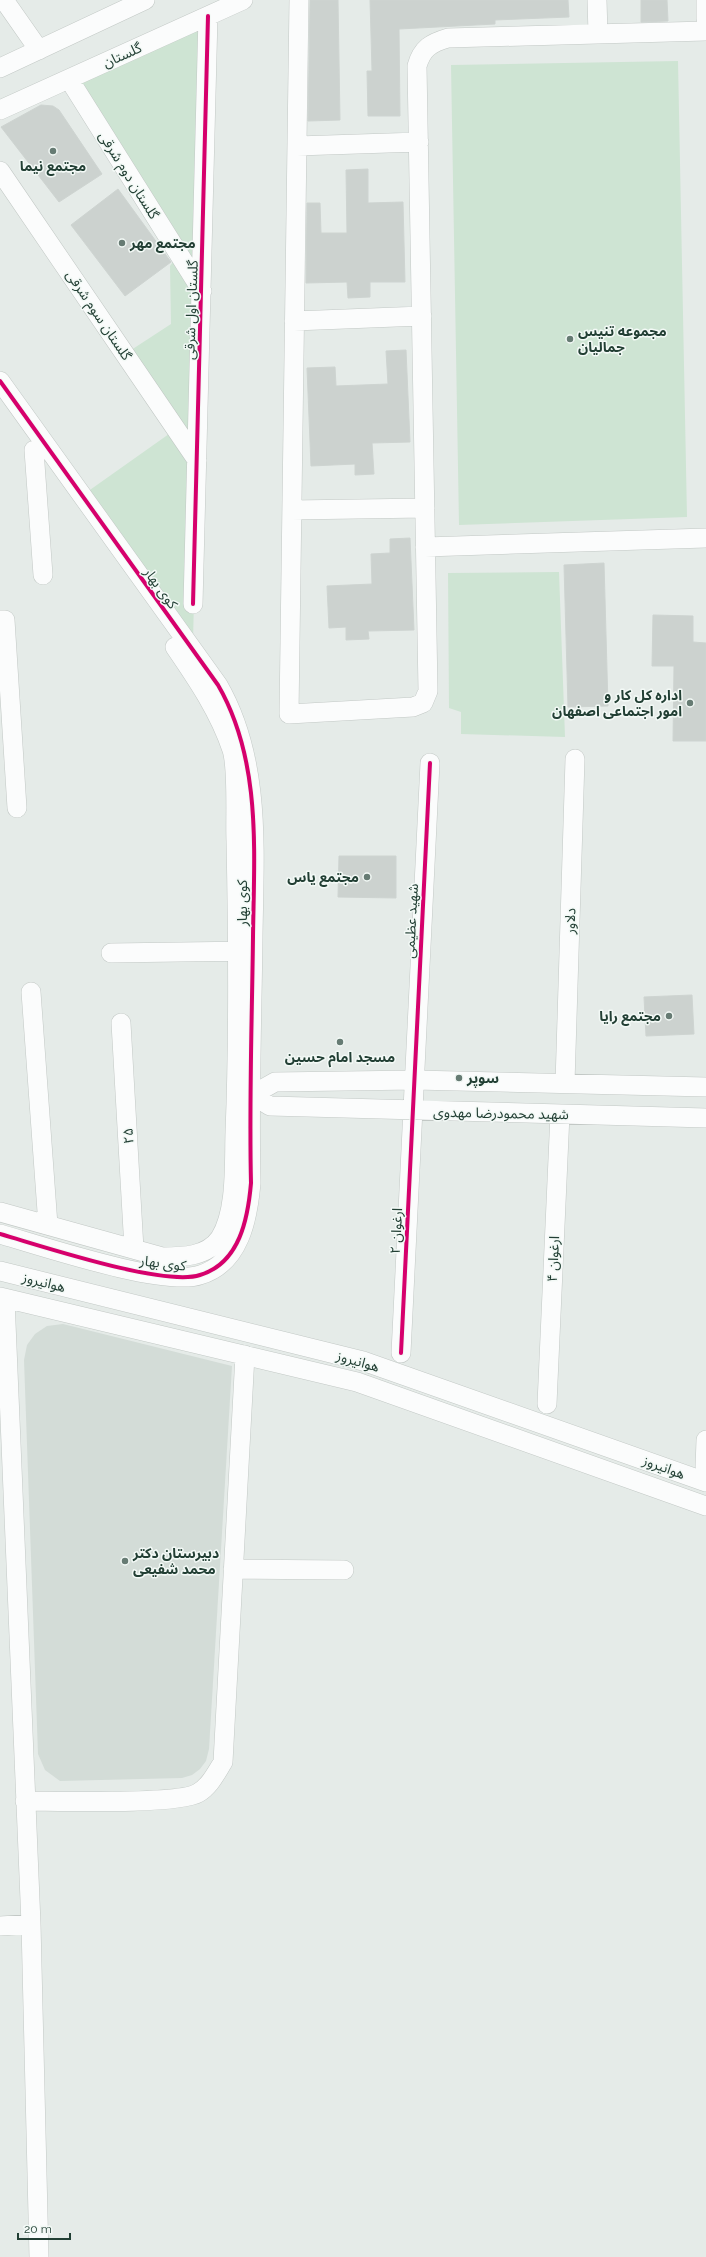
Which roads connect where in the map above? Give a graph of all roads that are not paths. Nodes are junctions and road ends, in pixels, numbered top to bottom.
1 (4, 0) edge
2 (145, 0) edge
3 (243, 0) edge
4 (299, 0) edge
5 (597, 0) edge
6 (706, 0) edge
7 (208, 16) junction
8 (706, 19) edge
9 (706, 31) edge
10 (598, 34) junction
11 (39, 50) junction
12 (0, 68) edge
13 (69, 79) junction
14 (0, 110) edge
15 (419, 142) junction
16 (297, 146) junction
17 (0, 171) edge
18 (202, 291) junction
19 (422, 316) junction
20 (294, 321) junction
21 (0, 381) edge
22 (0, 402) edge
23 (34, 450) junction
24 (197, 460) junction
25 (425, 508) junction
26 (292, 510) junction
27 (706, 538) edge
28 (425, 547) junction
29 (43, 575) dead end
30 (194, 604) dead end
31 (0, 620) edge
32 (574, 759) dead end
33 (430, 762) dead end
34 (17, 808) dead end
35 (246, 950) junction
36 (111, 953) dead end
37 (31, 992) dead end
38 (122, 1023) dead end
39 (415, 1080) junction
40 (565, 1083) junction
41 (706, 1087) edge
42 (244, 1093) junction
43 (413, 1111) junction
44 (560, 1114) junction
45 (706, 1118) edge
46 (0, 1212) edge
47 (48, 1225) junction
48 (0, 1234) edge
49 (134, 1249) junction
50 (0, 1271) edge
51 (3, 1298) edge
52 (175, 1314) junction
53 (168, 1337) junction
54 (401, 1353) dead end
55 (245, 1356) junction
56 (418, 1380) junction
57 (409, 1400) junction
58 (547, 1404) dead end
59 (706, 1440) edge
60 (705, 1475) edge
61 (706, 1506) edge
62 (233, 1569) junction
63 (344, 1570) dead end
64 (25, 1801) junction
65 (31, 1924) junction
66 (0, 1926) edge
67 (39, 2257) edge

1 - 11 street
2 - 11 street
3 - 7 street, گلستان
4 - 16 street
5 - 10 street
6 - 8 street
7 - 13 street, گلستان
7 - 18 street, گلستان اول شرقی
9 - 10 street
10 - 15 street
11 - 12 street
13 - 14 street, گلستان
13 - 18 street, گلستان دوم شرقی
15 - 16 street
15 - 19 street
16 - 20 street
17 - 24 street, گلستان سوم شرقی
18 - 24 street, گلستان اول شرقی
19 - 20 street
19 - 25 street
20 - 26 street
21 - 35 street, کوی بهار
22 - 23 street, کوی بهار
23 - 29 street
23 - 35 street, کوی بهار
24 - 30 street, گلستان اول شرقی
25 - 26 street
25 - 28 street
26 - 28 street
27 - 28 street
31 - 34 street
32 - 40 street, دلاور
33 - 39 street, شهید عظیمی
35 - 36 street
35 - 42 street, کوی بهار
37 - 47 street
38 - 49 street, ۲۵
39 - 40 street
39 - 42 street
39 - 43 street, شهید عظیمی
40 - 41 street
42 - 43 street, شهید محمودرضا مهدوی
42 - 48 street, کوی بهار
42 - 49 street, کوی بهار
43 - 44 street, شهید محمودرضا مهدوی
43 - 54 street, ارغوان ۲
44 - 45 street, شهید محمودرضا مهدوی
44 - 58 street, ارغوان ۴
46 - 47 street, کوی بهار
47 - 49 street, کوی بهار
50 - 52 street, هوانیروز
51 - 53 street, هوانیروز
51 - 64 street
52 - 53 street
52 - 56 street, هوانیروز
53 - 55 street, هوانیروز
55 - 57 street, هوانیروز
55 - 62 street
56 - 57 street
56 - 60 street, هوانیروز
57 - 61 street, هوانیروز
59 - 60 street
62 - 63 street
62 - 64 street
64 - 65 street
65 - 66 street
65 - 67 street

